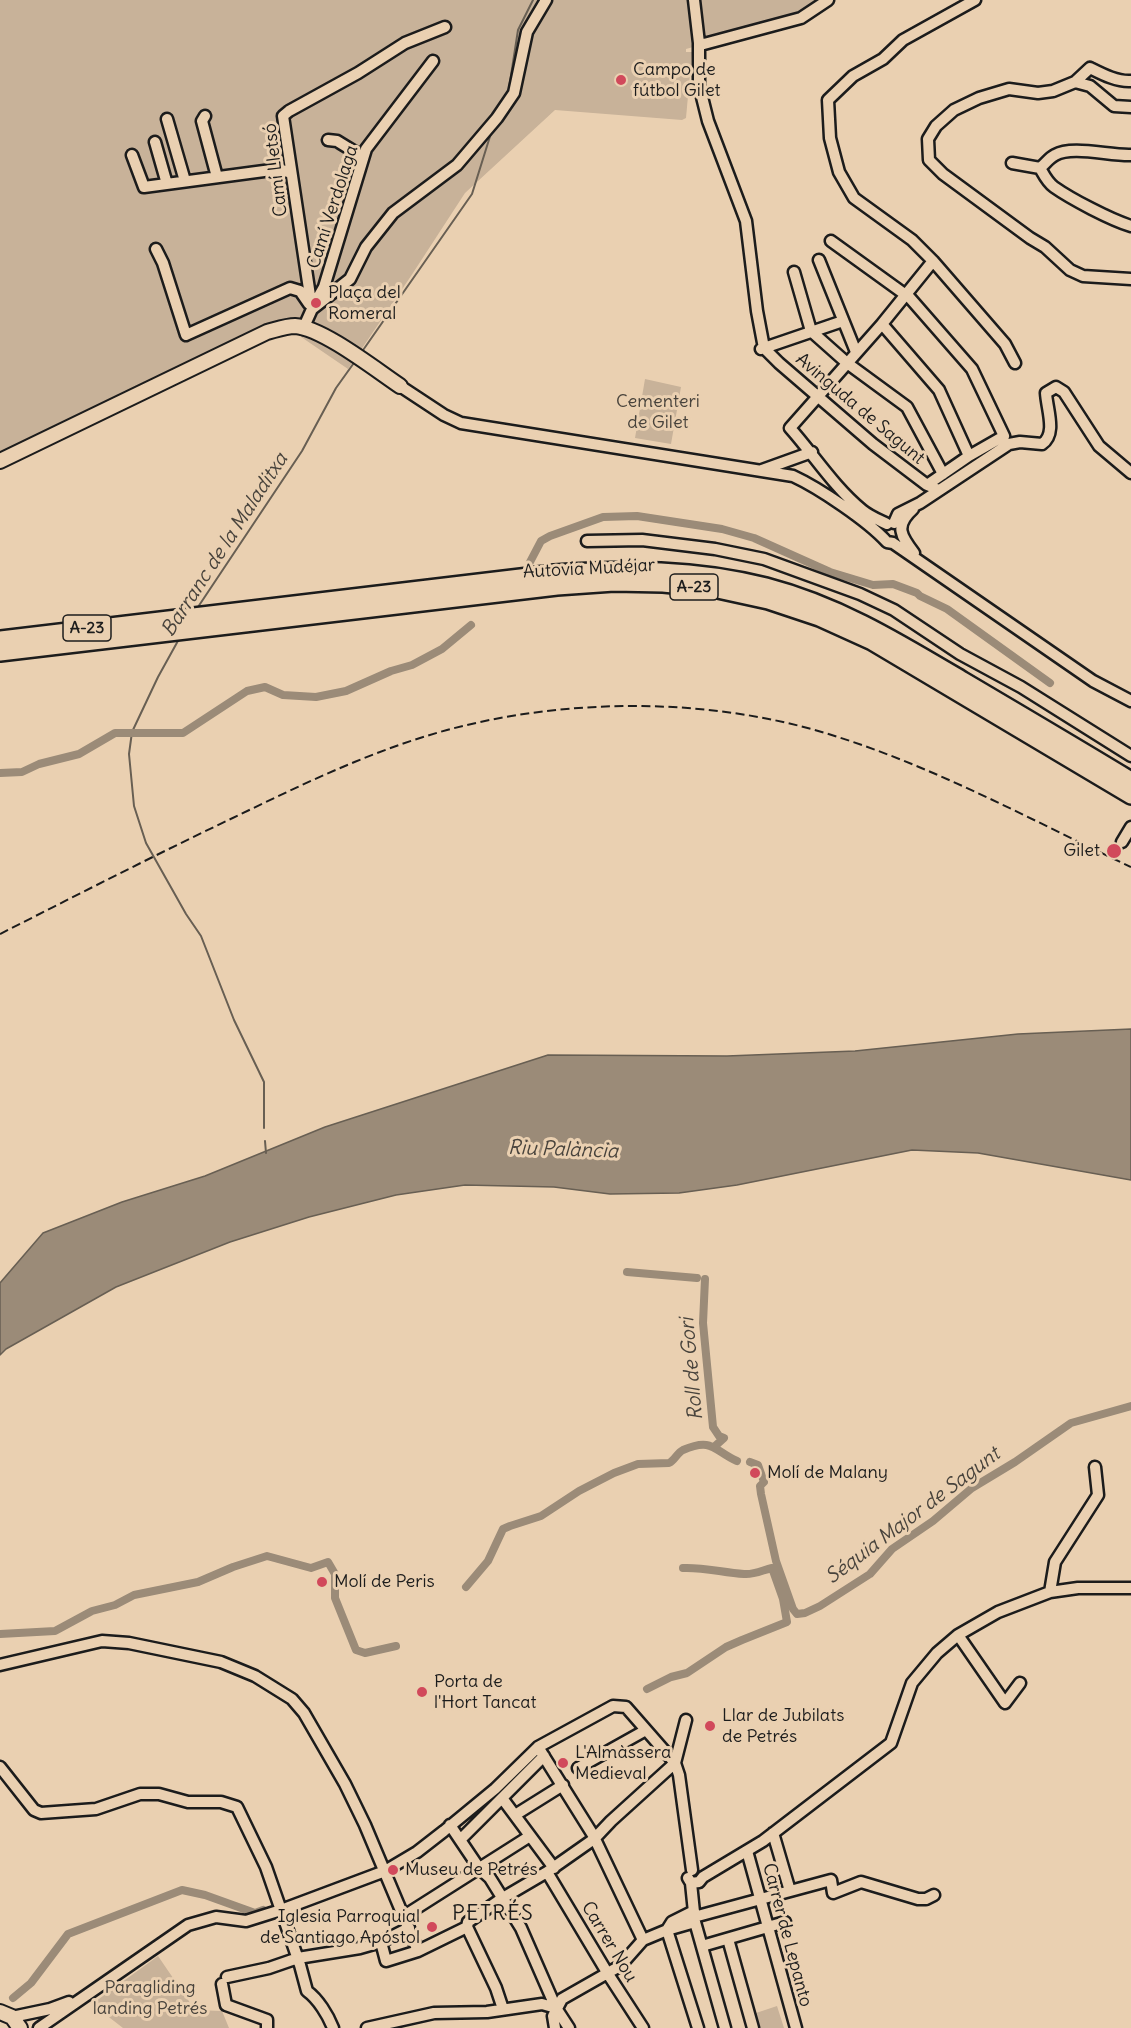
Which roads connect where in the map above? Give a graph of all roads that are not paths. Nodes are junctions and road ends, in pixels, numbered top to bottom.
1 (546, 0) edge
2 (694, 0) edge
3 (828, 0) edge
4 (975, 0) edge
5 (445, 27) dead end
6 (699, 43) junction
7 (433, 61) dead end
8 (1131, 81) edge
9 (1075, 82) junction
10 (1131, 107) edge
11 (205, 116) dead end
12 (167, 119) dead end
13 (328, 140) dead end
14 (155, 142) dead end
15 (132, 155) dead end
16 (1131, 155) edge
17 (363, 157) junction
18 (1012, 163) dead end
19 (1040, 168) junction
20 (291, 173) junction
21 (217, 177) junction
22 (185, 181) junction
23 (167, 184) junction
24 (1131, 226) edge
25 (831, 241) dead end
26 (156, 249) dead end
27 (819, 260) dead end
28 (933, 261) junction
29 (794, 272) dead end
30 (1130, 282) edge
31 (906, 295) junction
32 (312, 309) junction
33 (843, 321) junction
34 (882, 324) junction
35 (303, 329) junction
36 (811, 331) junction
37 (761, 349) junction
38 (856, 352) junction
39 (847, 363) junction
40 (1015, 363) dead end
41 (400, 386) joint
42 (818, 396) junction
43 (812, 452) junction
44 (969, 456) junction
45 (0, 461) edge
46 (760, 471) junction
47 (1131, 473) edge
48 (943, 474) junction
49 (927, 485) junction
50 (939, 490) junction
51 (854, 515) junction
52 (894, 530) junction
53 (587, 541) dead end
54 (172, 625) junction
55 (0, 639) edge
56 (0, 653) edge
57 (1131, 701) edge
58 (1131, 756) edge
59 (1131, 780) edge
60 (1131, 796) edge
61 (1131, 827) edge
62 (1122, 842) dead end
63 (1095, 1467) dead end
64 (1131, 1588) edge
65 (1050, 1592) junction
66 (958, 1635) junction
67 (0, 1665) edge
68 (1020, 1683) dead end
69 (686, 1719) dead end
70 (646, 1730) junction
71 (541, 1751) junction
72 (675, 1763) junction
73 (0, 1767) edge
74 (578, 1768) dead end
75 (563, 1785) junction
76 (502, 1798) junction
77 (515, 1815) junction
78 (450, 1825) junction
79 (773, 1833) junction
80 (530, 1836) junction
81 (461, 1839) junction
82 (594, 1839) junction
83 (747, 1851) junction
84 (479, 1868) junction
85 (551, 1870) junction
86 (692, 1870) junction
87 (385, 1871) junction
88 (703, 1877) junction
89 (691, 1883) junction
90 (790, 1891) junction
91 (933, 1895) dead end
92 (503, 1898) junction
93 (759, 1898) junction
94 (281, 1910) junction
95 (404, 1916) junction
96 (694, 1916) junction
97 (785, 1922) dead end
98 (467, 1927) junction
99 (767, 1927) junction
100 (409, 1928) junction
101 (667, 1930) junction
102 (728, 1939) junction
103 (643, 1940) junction
104 (381, 1942) junction
105 (702, 1946) junction
106 (418, 1951) junction
107 (298, 1958) junction
108 (608, 1974) junction
109 (86, 1995) junction
110 (556, 2008) junction
111 (503, 2009) junction
112 (11, 2019) edge
113 (39, 2028) edge
114 (267, 2028) edge
115 (333, 2028) edge
116 (367, 2028) edge
117 (555, 2028) edge
118 (569, 2028) edge
119 (643, 2028) edge
120 (698, 2028) edge
121 (725, 2028) edge
122 (753, 2028) edge
123 (796, 2028) edge

1 - 32 street
2 - 6 street
3 - 6 street
4 - 28 street
5 - 20 street, Camí Lletsó
6 - 37 street
7 - 17 street, Camí Verdolaga
8 - 9 street
9 - 10 street
9 - 30 street
11 - 21 street
12 - 22 street
13 - 17 street
14 - 23 street
15 - 23 street
16 - 19 street
17 - 32 street, Camí Verdolaga
18 - 19 street
19 - 24 street
20 - 21 street
20 - 32 street, Camí Lletsó
21 - 22 street
22 - 23 street
25 - 31 street
26 - 32 street
27 - 33 street
28 - 31 street
28 - 40 street
29 - 36 street
31 - 34 street
31 - 44 street
32 - 35 street
33 - 36 street
33 - 38 street
34 - 38 street
34 - 44 street
35 - 41 main road
35 - 45 main road
36 - 37 street
36 - 39 street
37 - 42 street, Avinguda de Sagunt
38 - 39 street
39 - 42 street
39 - 48 street
41 - 46 street
42 - 43 street
42 - 49 street, Avinguda de Sagunt
43 - 46 street
43 - 52 street
44 - 48 street
46 - 51 street
47 - 50 street
48 - 49 street
49 - 50 street, Avinguda de Sagunt
50 - 52 street
51 - 52 street
51 - 52 street
52 - 57 street
53 - 58 street
54 - 55 highway, Autovía Mudéjar / A-23
54 - 56 highway, Autovía Mudéjar / A-23
54 - 59 highway, Autovía Mudéjar / A-23
54 - 60 highway, Autovía Mudéjar / A-23
61 - 62 street
63 - 65 street
64 - 65 street
65 - 66 street
66 - 68 street
66 - 79 street
67 - 87 street
69 - 72 street
70 - 71 street
70 - 72 street
70 - 74 street
71 - 75 street
71 - 76 street
71 - 78 street
72 - 82 street
72 - 86 street
73 - 94 street
75 - 77 street
75 - 82 street
76 - 77 street, Carrer Nou
76 - 81 street
77 - 80 street, Carrer Nou
78 - 81 street
78 - 87 street
79 - 83 street
79 - 90 street
80 - 84 street
80 - 85 street, Carrer Nou
81 - 84 street
82 - 85 street
82 - 103 street
83 - 88 street
83 - 93 street, Carrer de Lepanto
84 - 92 street
84 - 95 street
85 - 92 street
85 - 108 street, Carrer Nou
86 - 88 street
86 - 89 street
87 - 94 street
87 - 95 street
88 - 89 street
89 - 96 street
90 - 91 street
90 - 93 street
92 - 98 street
92 - 110 street
93 - 96 street
93 - 99 street, Carrer de Lepanto
94 - 107 street
94 - 109 street
95 - 100 street
96 - 101 street
96 - 105 street
97 - 99 street
98 - 106 street
98 - 111 street
99 - 102 street
99 - 123 street, Carrer de Lepanto
100 - 104 street
100 - 106 street
101 - 103 street
101 - 120 street
102 - 105 street
102 - 122 street
103 - 108 street
104 - 106 street
104 - 107 street
105 - 121 street
107 - 114 street
107 - 115 street
108 - 110 street
108 - 119 street, Carrer Nou
109 - 112 street
109 - 113 street
110 - 111 street
110 - 117 street
110 - 118 street
111 - 116 street

